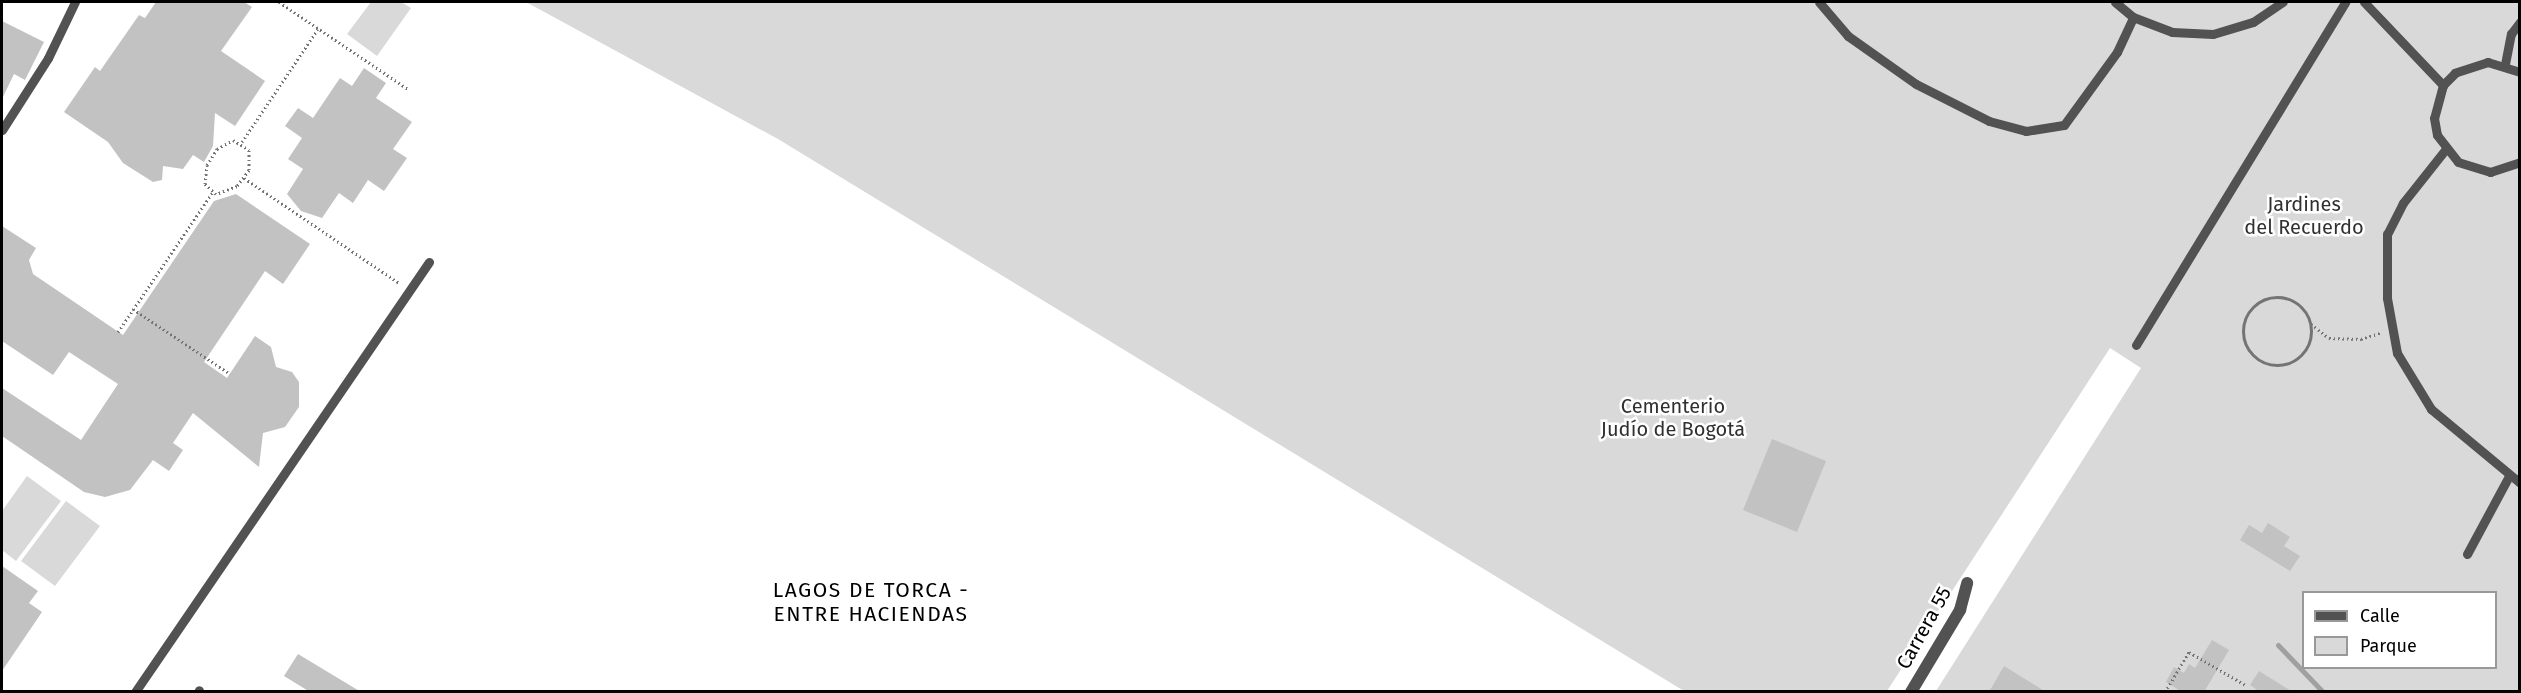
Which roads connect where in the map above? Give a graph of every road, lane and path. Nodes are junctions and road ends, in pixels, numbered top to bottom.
1 (75, 2) edge
2 (279, 2) edge
3 (1819, 2) edge
4 (2115, 2) edge
5 (2283, 2) edge
6 (2345, 2) edge
7 (2364, 2) edge
8 (2133, 17) junction
9 (2520, 22) edge
10 (318, 28) junction
11 (2505, 64) junction
12 (2520, 72) edge
13 (2443, 86) junction
14 (408, 89) dead end
15 (2, 130) edge
16 (242, 142) junction
17 (2445, 150) junction
18 (2520, 162) edge
19 (244, 178) junction
20 (212, 193) junction
21 (429, 262) dead end
22 (409, 291) junction
23 (133, 309) junction
24 (2310, 324) junction
25 (2393, 329) junction
26 (118, 332) dead end
27 (2136, 345) dead end
28 (230, 374) dead end
29 (2509, 476) junction
30 (2520, 483) edge
31 (2467, 554) dead end
32 (1967, 583) dead end
33 (2247, 686) dead end
34 (135, 692) edge
35 (1911, 692) edge
36 (2165, 692) edge

1 - 15 lane
2 - 10 path
3 - 8 lane
4 - 8 lane
5 - 8 lane
6 - 27 lane
7 - 13 lane
9 - 11 lane
10 - 14 path
10 - 16 path
11 - 12 lane
11 - 13 lane
13 - 17 lane
16 - 19 path
16 - 20 path
17 - 18 lane
17 - 25 lane
19 - 20 path
19 - 22 path
20 - 23 path
21 - 22 lane
22 - 34 lane
23 - 26 path
23 - 28 path
24 - 24 path
24 - 25 path
25 - 29 lane
29 - 30 lane
29 - 31 lane
32 - 35 street, Carrera 55
33 - 36 path

